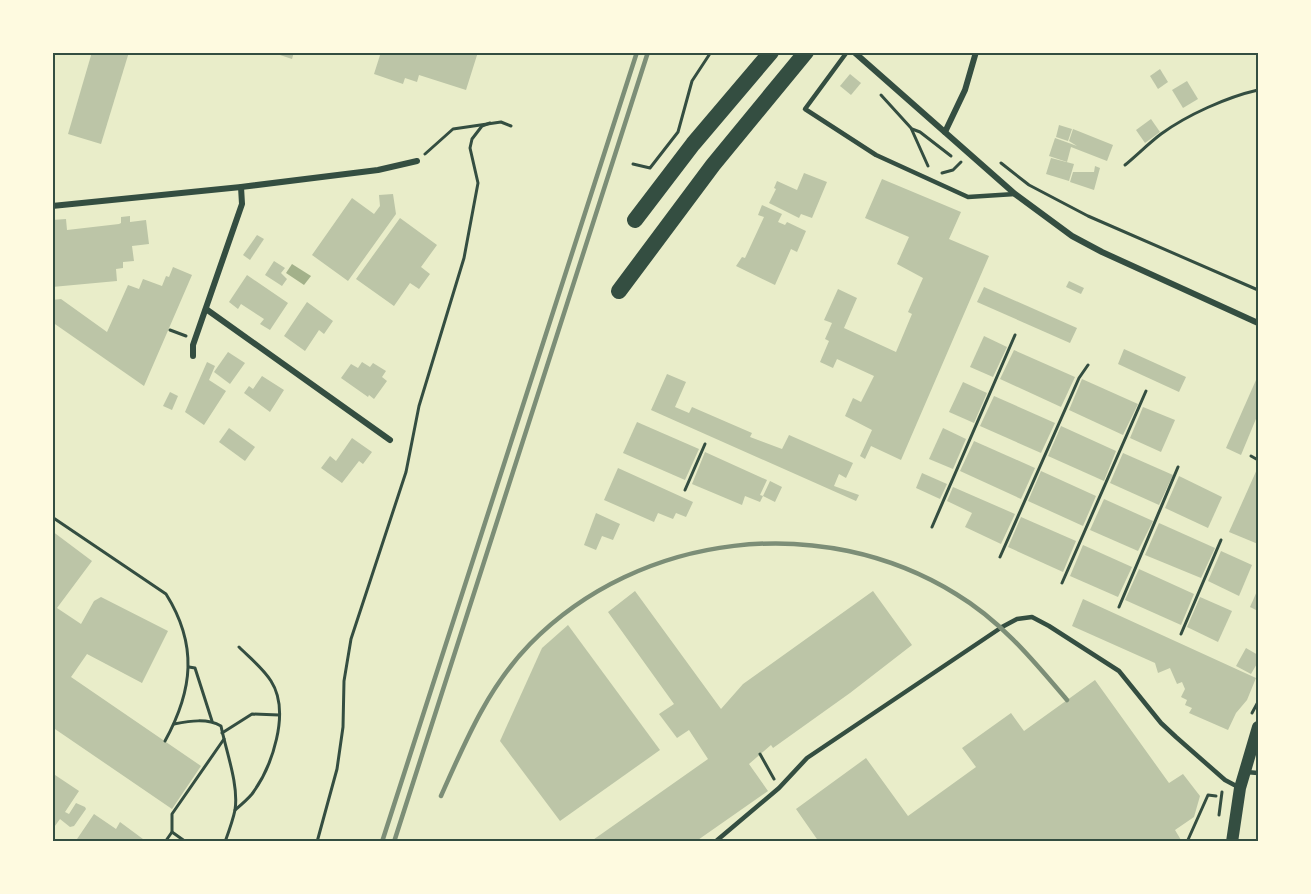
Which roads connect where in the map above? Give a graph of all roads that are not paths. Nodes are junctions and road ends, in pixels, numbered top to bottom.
1 (771, 52) edge
2 (806, 52) edge
3 (848, 52) edge
4 (854, 52) edge
5 (976, 52) edge
6 (945, 132) junction
7 (417, 161) road end
8 (241, 187) junction
9 (1015, 194) junction
10 (52, 206) edge
11 (635, 220) dead end
12 (619, 291) dead end
13 (206, 309) junction
14 (1258, 323) edge
15 (193, 356) dead end
16 (390, 440) dead end
17 (1258, 727) edge
18 (1244, 772) junction
19 (1258, 773) edge
20 (1240, 788) junction
21 (715, 842) edge
22 (1232, 842) edge

1 - 11 highway
2 - 12 highway
3 - 9 lane
4 - 6 street
5 - 6 street
6 - 9 street
7 - 8 street
8 - 10 street
8 - 13 street
9 - 14 street
13 - 15 street
13 - 16 street
17 - 18 main road
18 - 19 lane
18 - 20 main road
20 - 21 lane
20 - 22 main road

